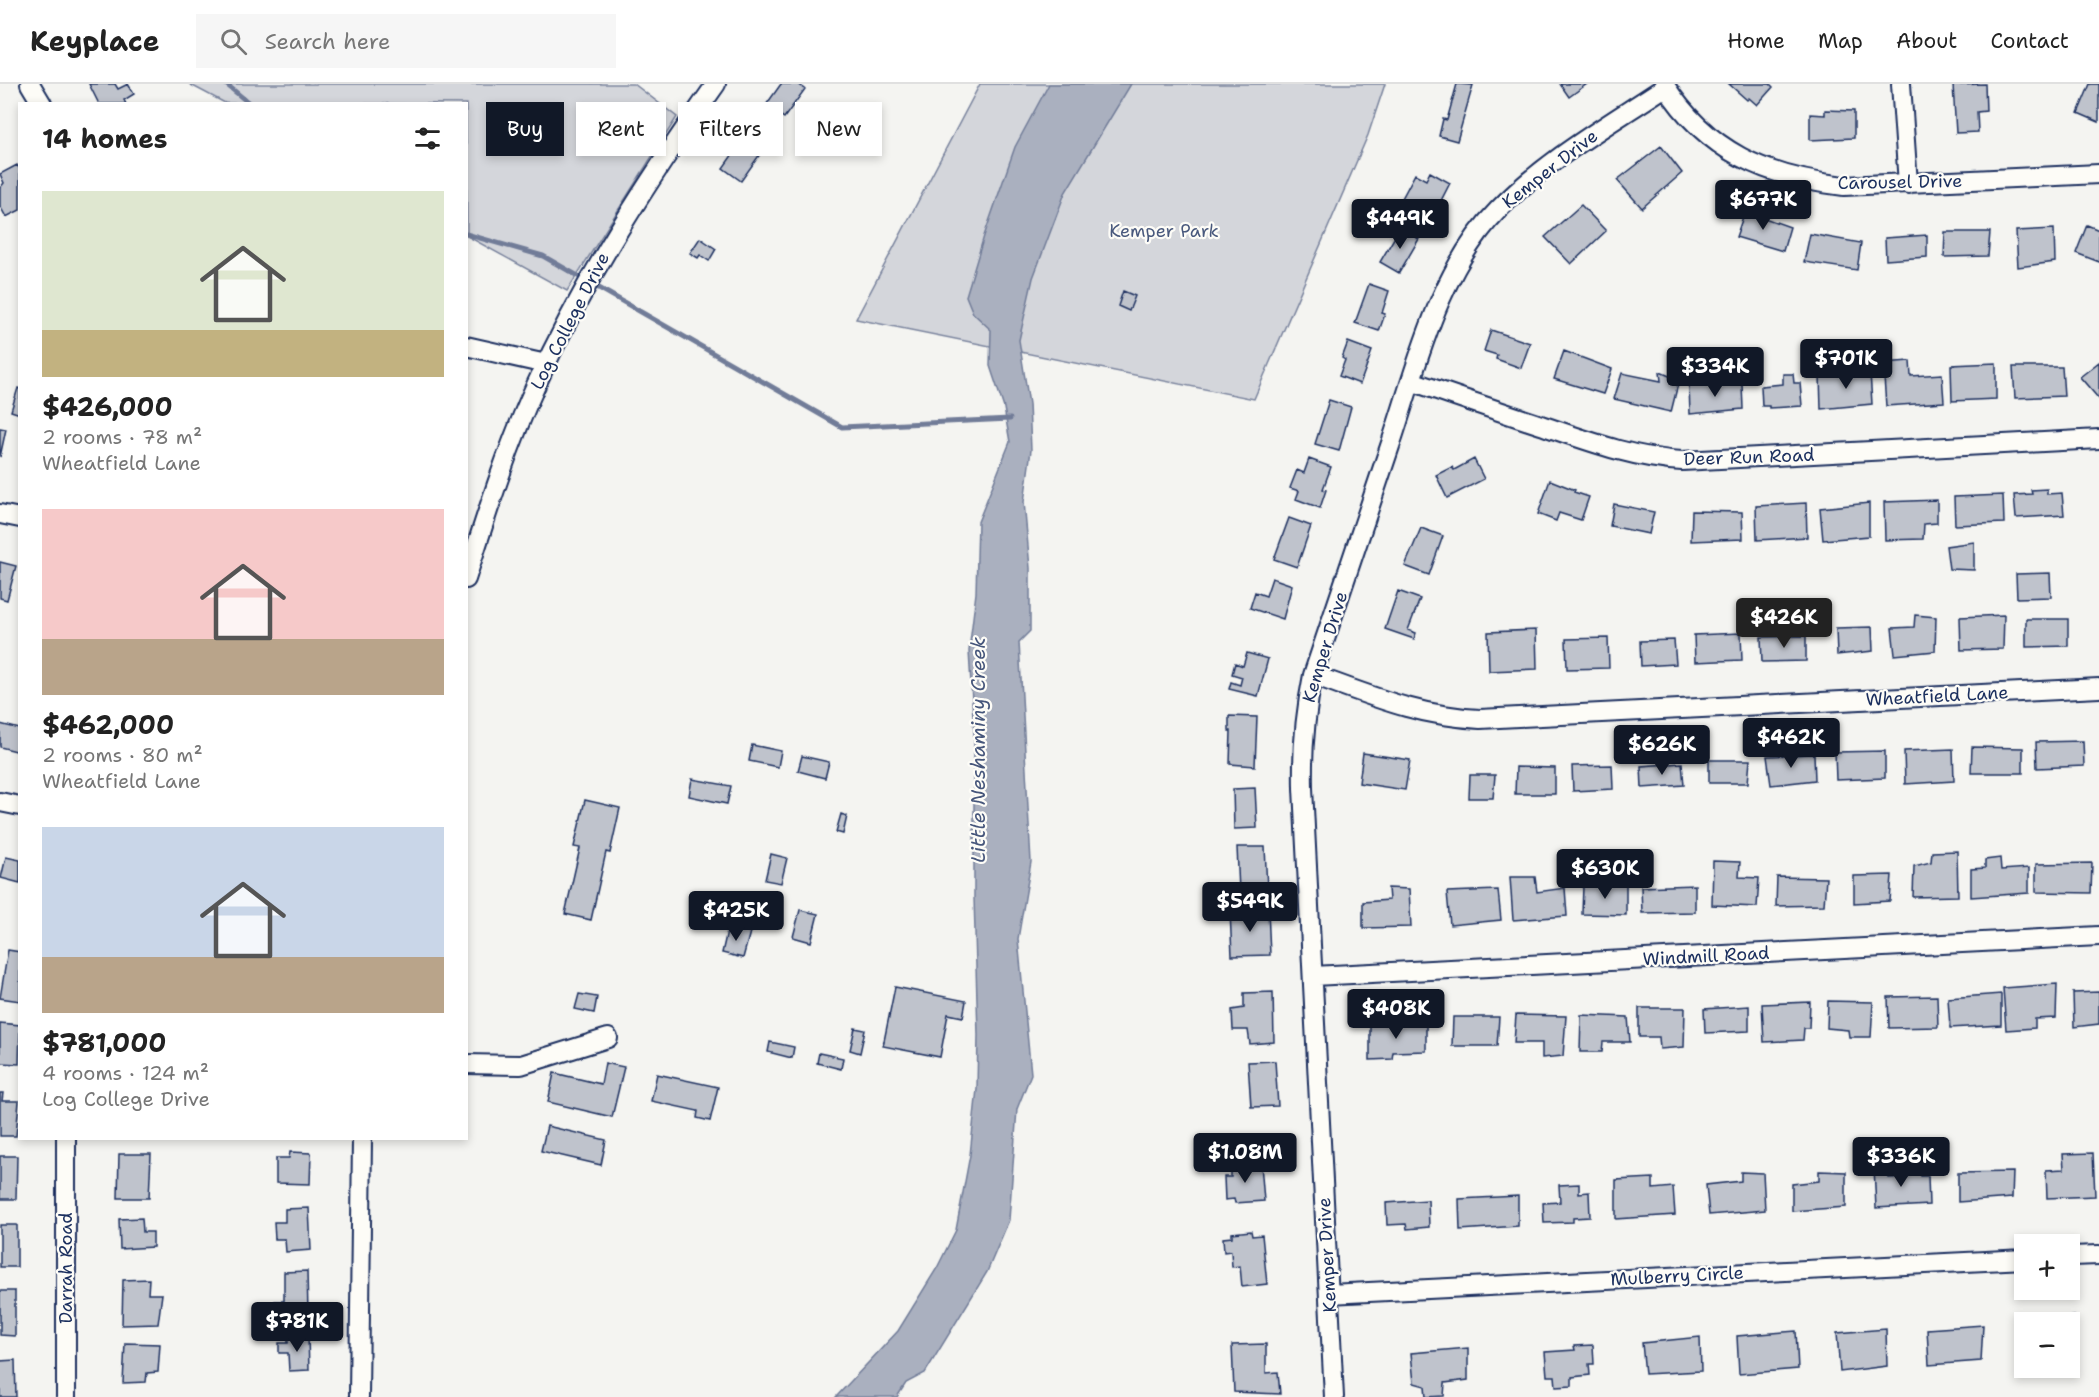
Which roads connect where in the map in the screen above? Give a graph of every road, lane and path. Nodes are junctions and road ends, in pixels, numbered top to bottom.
1 (30, 84) edge
2 (716, 84) edge
3 (1901, 84) edge
4 (1665, 85) edge
5 (41, 102) edge
6 (2099, 174) edge
7 (1908, 184) junction
8 (468, 346) edge
9 (546, 364) junction
10 (1411, 381) junction
11 (2099, 439) edge
12 (0, 514) edge
13 (18, 518) edge
14 (468, 573) edge
15 (1313, 675) junction
16 (2099, 687) edge
17 (0, 801) edge
18 (18, 806) edge
19 (2099, 936) edge
20 (1313, 976) junction
21 (608, 1038) dead end
22 (468, 1065) edge
23 (66, 1140) edge
24 (362, 1140) edge
25 (2099, 1255) edge
26 (2080, 1256) edge
27 (2014, 1260) edge
28 (1329, 1294) junction
29 (66, 1397) edge
30 (359, 1397) edge
31 (1334, 1397) edge

1 - 5 street
2 - 9 street, Log College Drive
3 - 7 street
4 - 7 street, Carousel Drive
4 - 10 street, Kemper Drive
6 - 7 street, Carousel Drive
8 - 9 street
9 - 14 street, Log College Drive
10 - 11 street, Deer Run Road
10 - 15 street, Kemper Drive
12 - 13 street
15 - 16 street, Wheatfield Lane
15 - 20 street, Kemper Drive
17 - 18 street
19 - 20 street, Windmill Road
20 - 28 street, Kemper Drive
21 - 22 street
23 - 29 street, Darrah Road
24 - 30 street
25 - 26 street
27 - 28 street, Mulberry Circle
28 - 31 street, Kemper Drive

